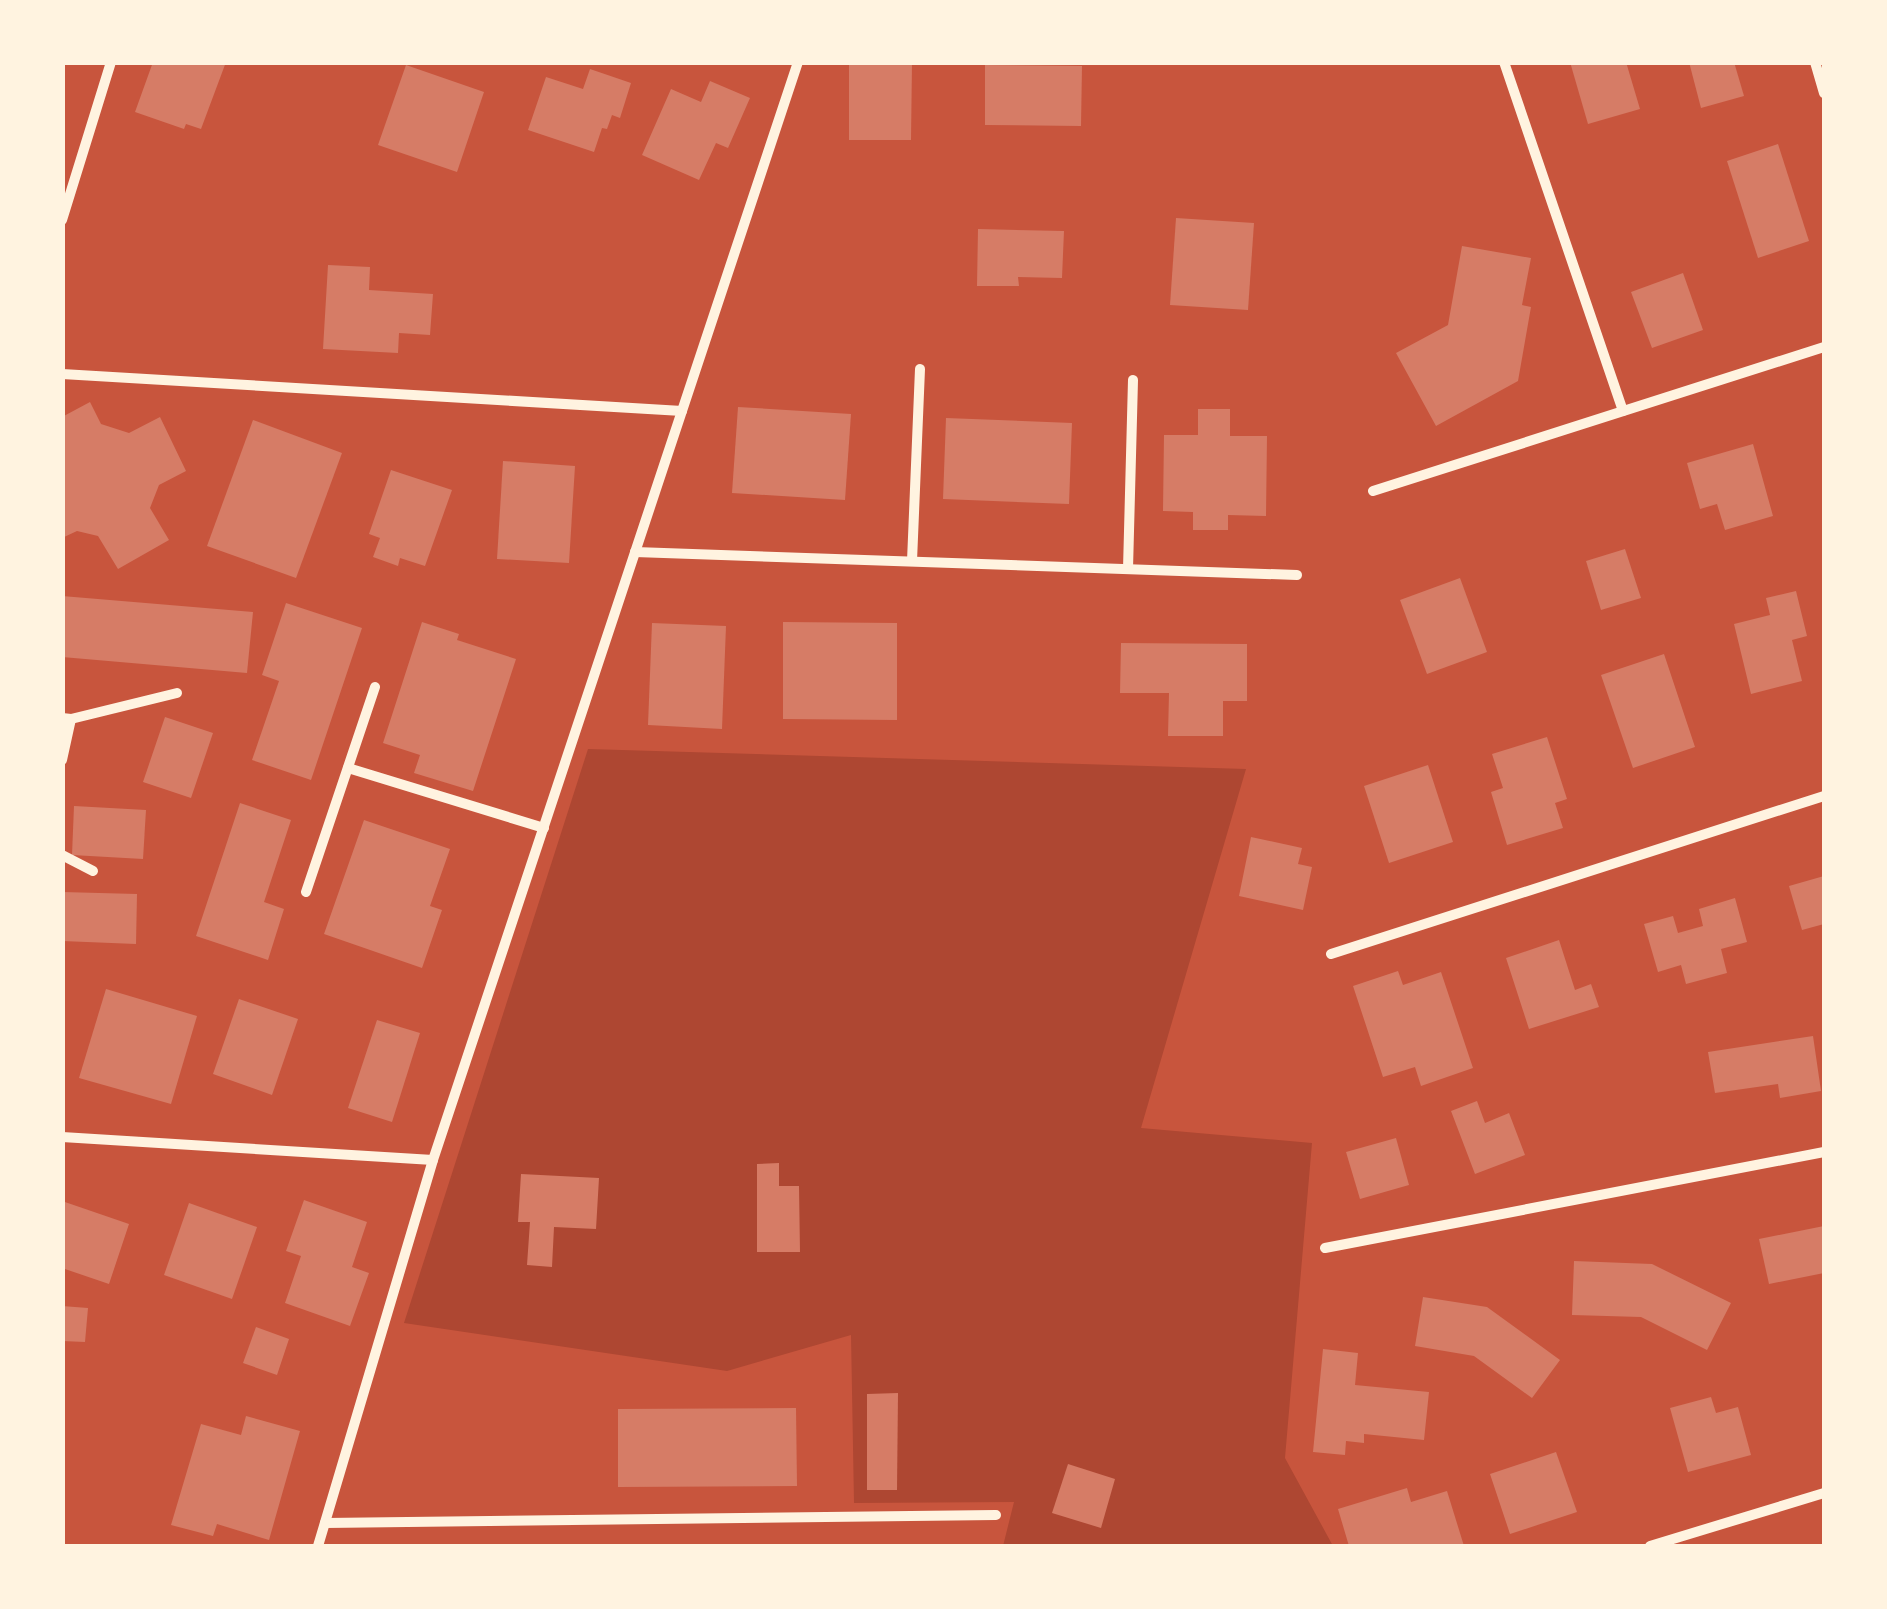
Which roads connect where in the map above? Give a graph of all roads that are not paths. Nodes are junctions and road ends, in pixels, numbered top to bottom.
1 (111, 62) edge
2 (798, 62) edge
3 (1504, 62) edge
4 (1815, 62) edge
5 (1824, 93) edge
6 (62, 220) edge
7 (1824, 347) edge
8 (920, 369) dead end
9 (62, 374) edge
10 (1133, 380) dead end
11 (1623, 411) junction
12 (682, 412) junction
13 (1373, 491) dead end
14 (636, 552) junction
15 (912, 562) junction
16 (1128, 569) junction
17 (1297, 575) dead end
18 (376, 687) dead end
19 (177, 693) dead end
20 (66, 718) edge
21 (62, 760) edge
22 (348, 768) junction
23 (1824, 796) edge
24 (544, 828) junction
25 (62, 855) edge
26 (93, 870) dead end
27 (306, 892) dead end
28 (1331, 954) dead end
29 (62, 1137) edge
30 (1824, 1152) edge
31 (434, 1160) junction
32 (1325, 1248) dead end
33 (1824, 1492) edge
34 (996, 1514) dead end
35 (325, 1523) junction
36 (1669, 1544) edge
37 (318, 1546) edge
38 (1650, 1546) edge

1 - 6 street
2 - 12 street
3 - 11 street
4 - 5 street
7 - 11 street
8 - 15 street
9 - 12 street
10 - 16 street
11 - 13 street
12 - 14 street
14 - 15 street
14 - 24 street
15 - 16 street
16 - 17 street
18 - 22 street
19 - 20 street
20 - 21 street
22 - 24 street
22 - 27 street
23 - 28 street
24 - 31 street
25 - 26 street
29 - 31 street
30 - 32 street
31 - 35 street
33 - 36 street
34 - 35 street
35 - 37 street
36 - 38 street

